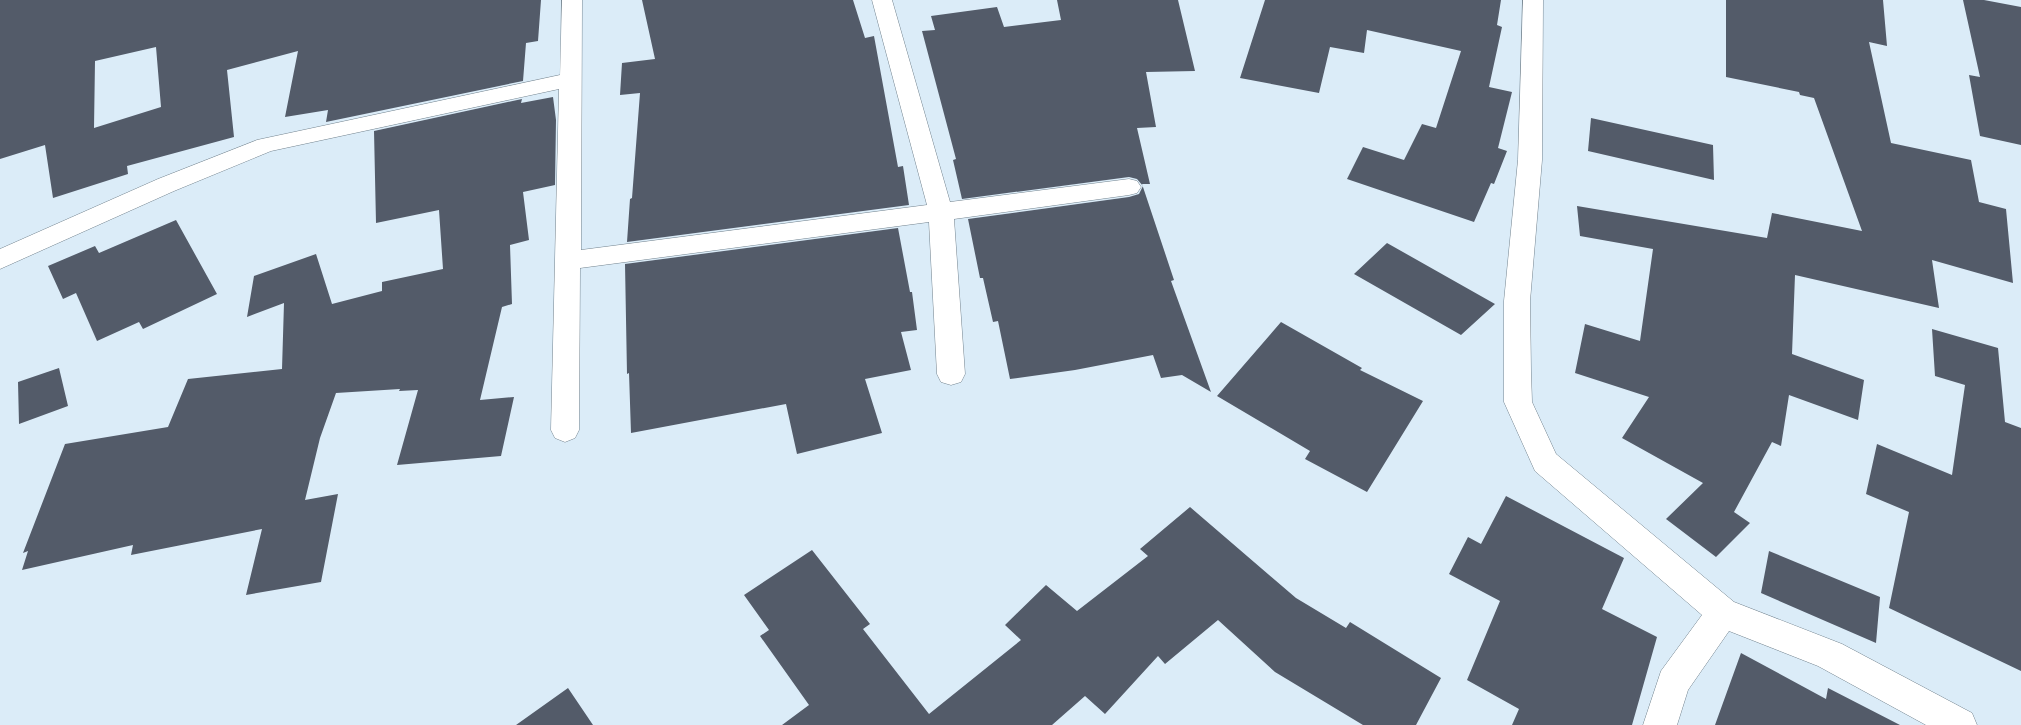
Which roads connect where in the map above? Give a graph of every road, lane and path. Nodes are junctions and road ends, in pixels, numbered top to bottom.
1 (572, 0) edge
2 (882, 0) edge
3 (1533, 0) edge
4 (570, 80) junction
5 (1129, 187) dead end
6 (941, 212) junction
7 (0, 260) edge
8 (567, 261) junction
9 (951, 374) dead end
10 (564, 430) dead end
11 (1723, 613) junction
12 (1660, 725) edge
13 (1960, 725) edge

1 - 4 street
2 - 6 street
3 - 11 street
4 - 7 street
4 - 8 street
5 - 6 street
6 - 8 street
6 - 9 street
8 - 10 street
11 - 12 street
11 - 13 street

